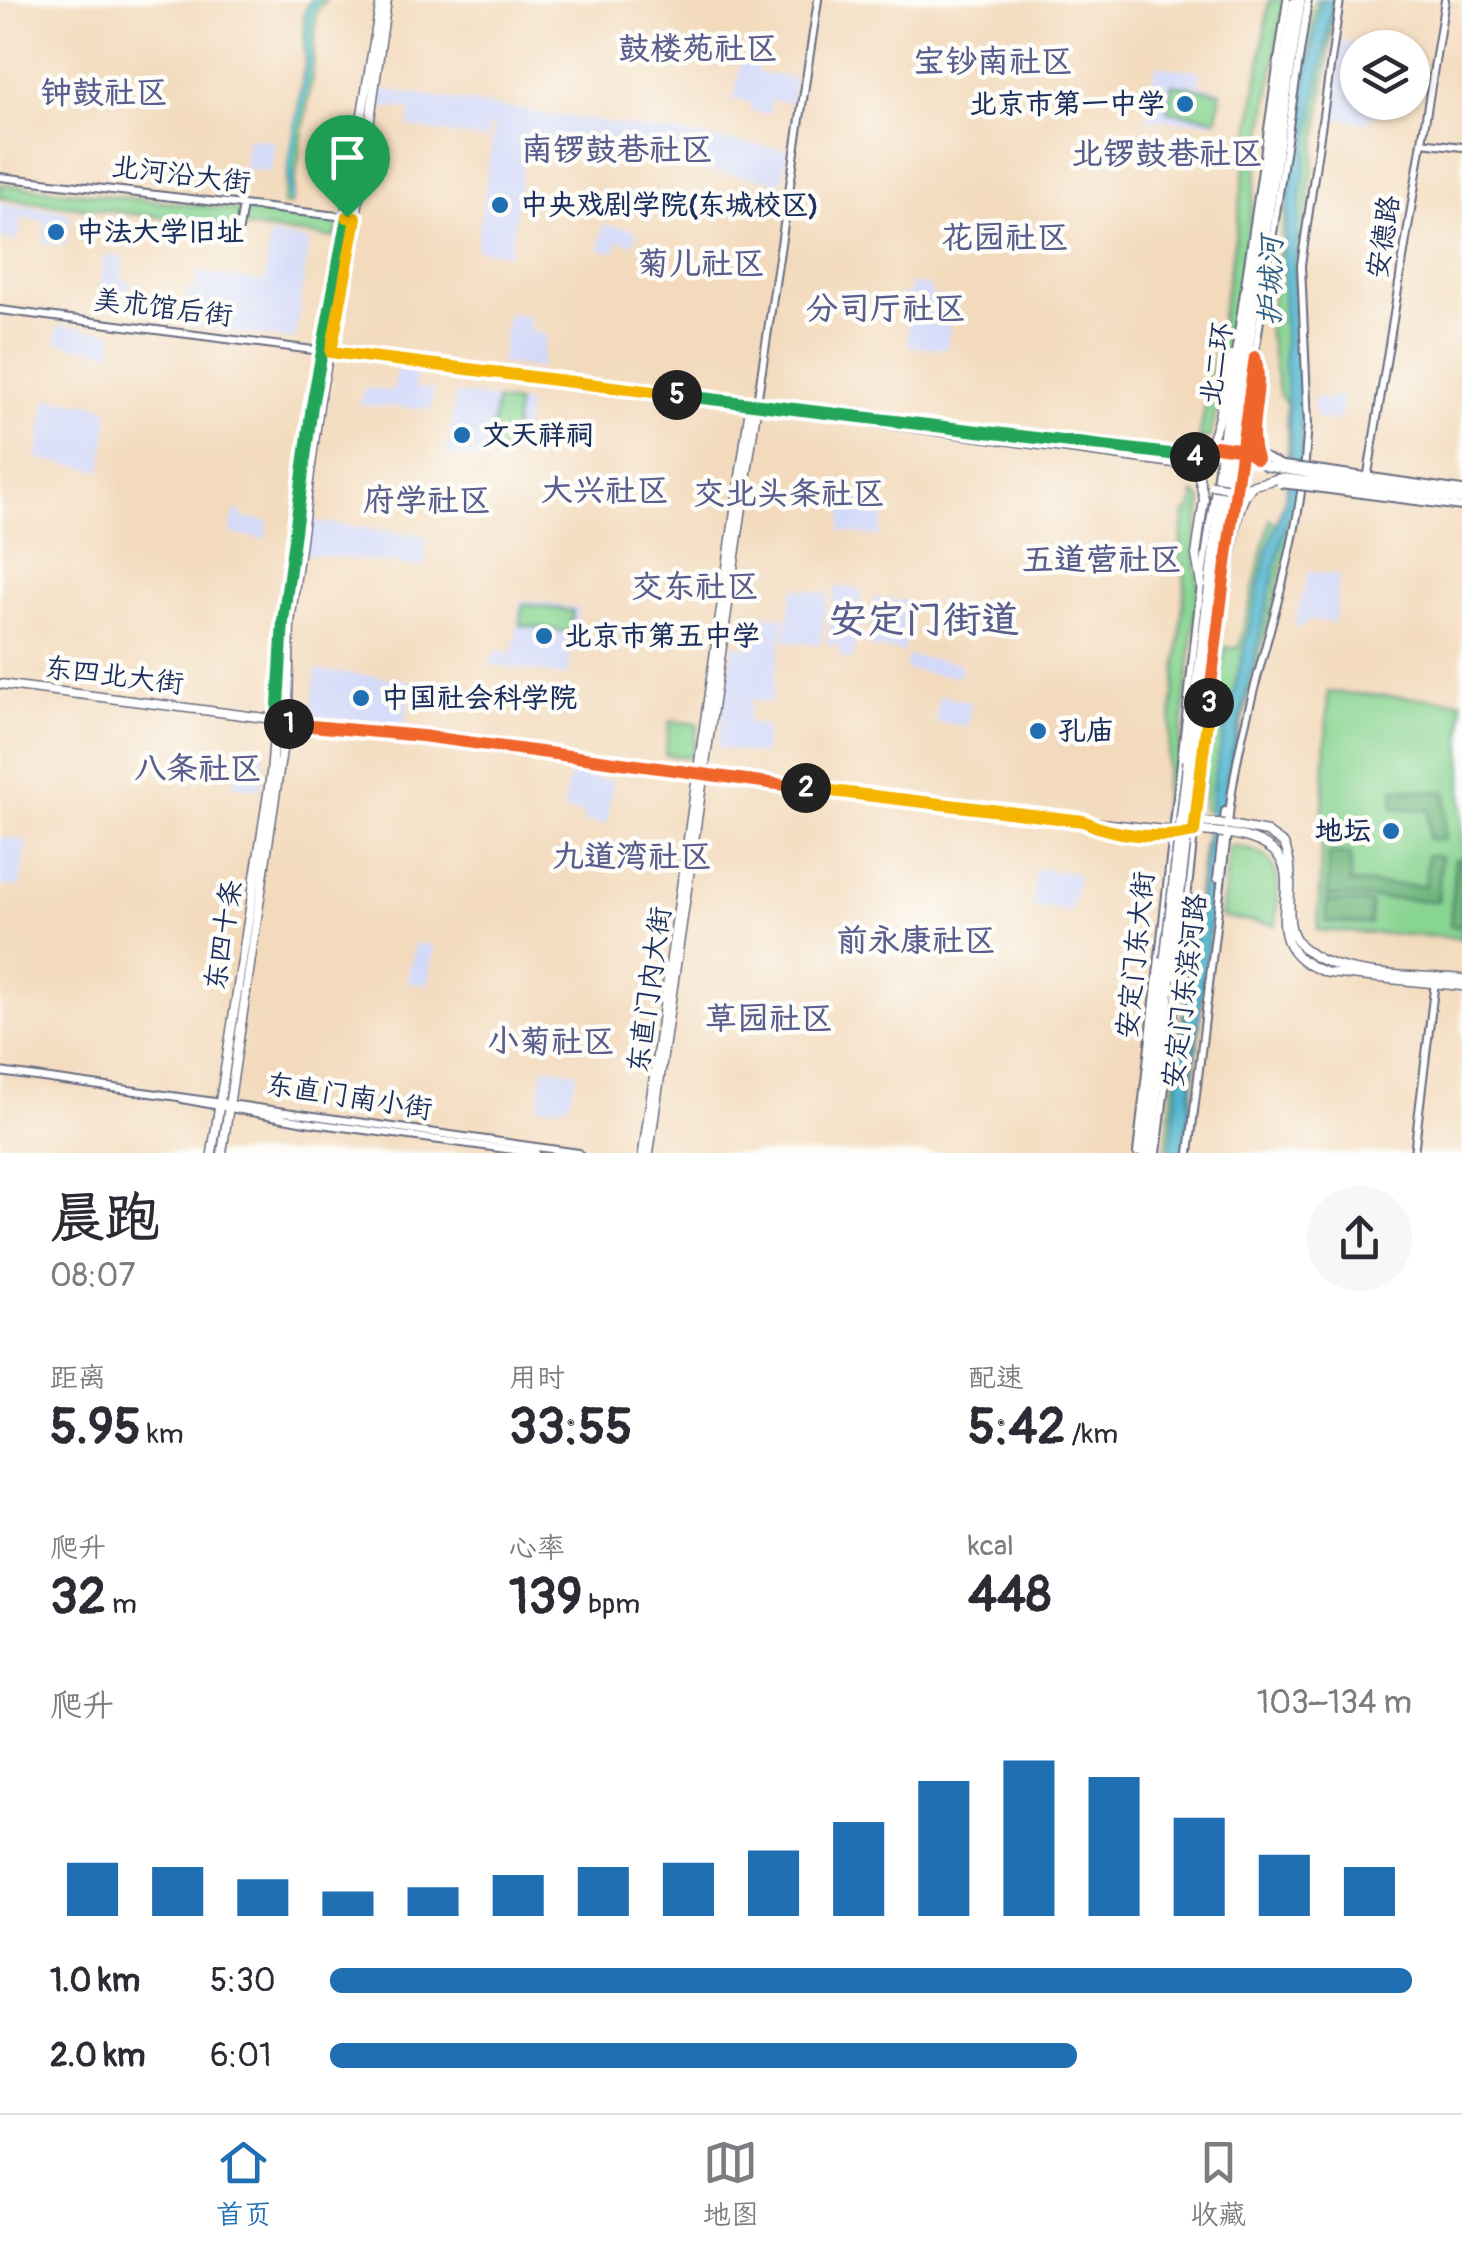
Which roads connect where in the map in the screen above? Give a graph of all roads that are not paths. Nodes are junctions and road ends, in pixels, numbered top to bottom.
1 (384, 0) edge
2 (818, 0) edge
3 (1294, 0) edge
4 (1308, 0) edge
5 (1340, 0) edge
6 (1444, 0) edge
7 (1295, 85) junction
8 (1273, 97) junction
9 (1277, 137) junction
10 (1422, 142) junction
11 (1462, 147) edge
12 (0, 176) edge
13 (243, 205) junction
14 (352, 218) junction
15 (239, 230) dead end
16 (1257, 246) junction
17 (1244, 282) junction
18 (1258, 293) junction
19 (0, 312) edge
20 (1260, 323) junction
21 (325, 353) junction
22 (1233, 355) junction
23 (1255, 357) junction
24 (754, 406) junction
25 (1199, 458) junction
26 (1259, 458) junction
27 (1281, 474) junction
28 (1308, 477) junction
29 (1368, 478) junction
30 (1200, 479) junction
31 (1254, 487) junction
32 (1462, 498) edge
33 (1201, 584) junction
34 (1220, 587) junction
35 (1207, 617) junction
36 (1199, 666) junction
37 (0, 684) edge
38 (1188, 705) junction
39 (282, 721) junction
40 (1236, 762) junction
41 (1191, 765) junction
42 (700, 773) junction
43 (1198, 827) junction
44 (1226, 829) junction
45 (1172, 834) junction
46 (1218, 898) junction
47 (1162, 930) junction
48 (1183, 934) junction
49 (1169, 957) junction
50 (1436, 980) junction
51 (1462, 982) edge
52 (1155, 1049) junction
53 (0, 1072) edge
54 (1145, 1090) junction
55 (225, 1105) junction
56 (1155, 1114) junction
57 (212, 1153) edge
58 (222, 1153) edge
59 (536, 1153) edge
60 (579, 1153) edge
61 (646, 1153) edge
62 (1147, 1153) edge
63 (1189, 1153) edge
64 (1414, 1153) edge

1 - 14 main road, 东四十条
2 - 24 street
3 - 8 street, 安定门东大街
3 - 9 highway, 北二环
3 - 9 highway, 北二环
4 - 7 street, 安定门东大街
5 - 40 street, 安定门东滨河路
6 - 10 street, 安德路
7 - 9 highway
7 - 20 street, 安定门东大街
8 - 9 highway
8 - 17 street, 安定门东大街
9 - 16 highway, 北二环
9 - 18 highway, 北二环
10 - 11 street
10 - 29 street, 安德路
12 - 13 street, 北河沿大街
13 - 14 street, 北河沿大街
13 - 15 street
14 - 21 main road, 东四十条
16 - 17 highway
16 - 35 highway, 北二环
17 - 22 street, 安定门东大街
18 - 20 highway
18 - 35 highway, 北二环
19 - 21 street, 美术馆后街
20 - 23 street, 安定门东大街
21 - 24 main road
21 - 39 main road, 东四十条
22 - 25 main road
22 - 33 street, 安定门东大街
23 - 26 main road
23 - 34 street, 安定门东大街
24 - 25 main road
24 - 42 main road, 东直门内大街
25 - 26 main road, bridge
25 - 30 main road
26 - 27 main road
27 - 28 main road, bridge
27 - 28 street, bridge
27 - 31 main road
28 - 29 main road
28 - 32 main road
29 - 32 main road
30 - 31 main road, bridge
30 - 33 main road
31 - 34 main road
33 - 35 highway
33 - 38 street, 安定门东大街
34 - 35 highway
34 - 41 street, 安定门东大街
35 - 36 highway, 北二环
35 - 41 highway, 北二环
36 - 38 highway
36 - 41 highway, 北二环
37 - 39 main road, 东四北大街
38 - 41 street, 安定门东大街
39 - 42 main road, 东四北大街
39 - 55 main road, 东四十条
40 - 44 street, 安定门东滨河路
40 - 46 street
41 - 43 street, 安定门东大街
41 - 45 street, 安定门东大街
41 - 49 highway, 北二环, bridge
42 - 45 main road, 东四北大街
42 - 61 main road, 东直门内大街
43 - 44 main road, 东四北大街, bridge
43 - 45 main road, 东四北大街
43 - 48 street, 安定门东大街
44 - 46 street, 安定门东滨河路
44 - 50 main road, 东四北大街
45 - 47 street, 安定门东大街
46 - 63 street, 安定门东滨河路
47 - 48 street
47 - 49 street, 安定门东大街
48 - 49 street, 安定门东大街
49 - 52 highway, 北二环
49 - 54 street, 安定门东大街
49 - 56 street, 安定门东大街
49 - 56 highway, 北二环
50 - 51 main road, 东四北大街
50 - 64 street
52 - 54 highway
52 - 56 highway, 北二环
53 - 55 street
54 - 62 street, 安定门东大街
55 - 57 main road, 东四十条
55 - 58 main road, 东四十条
55 - 59 street, 东直门南小街
55 - 60 street, 东直门南小街
56 - 62 highway, 北二环

